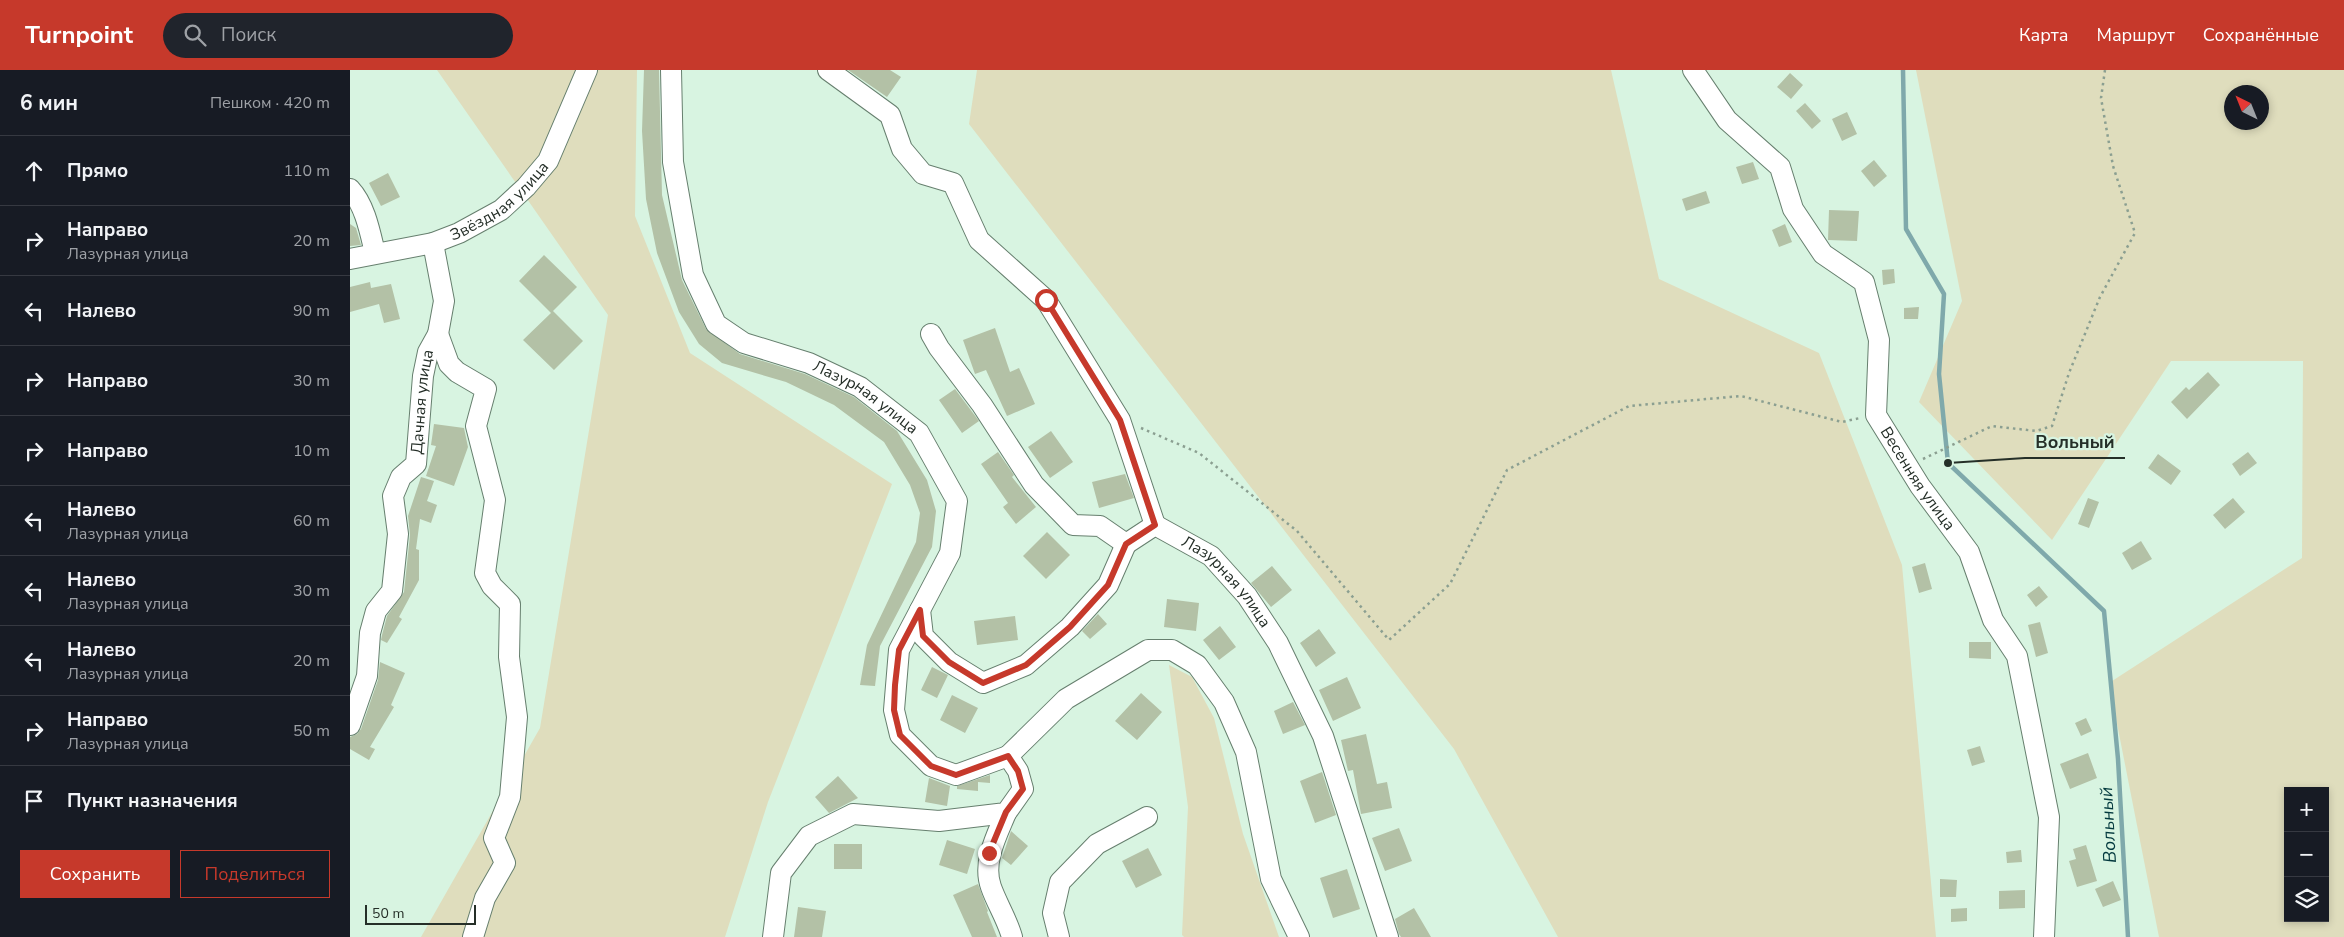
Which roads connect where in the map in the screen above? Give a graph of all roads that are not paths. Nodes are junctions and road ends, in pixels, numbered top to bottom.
1 (587, 70) edge
2 (671, 70) edge
3 (828, 70) edge
4 (1693, 70) edge
5 (350, 190) edge
6 (433, 243) junction
7 (375, 253) junction
8 (350, 259) edge
9 (438, 334) junction
10 (931, 334) dead end
11 (1155, 525) junction
12 (1126, 544) junction
13 (920, 610) junction
14 (350, 725) edge
15 (1008, 756) junction
16 (1006, 812) junction
17 (1147, 817) dead end
18 (473, 937) edge
19 (773, 937) edge
20 (1012, 937) edge
21 (1059, 937) edge
22 (1299, 937) edge
23 (1388, 937) edge
24 (2044, 937) edge

1 - 6 street, Звёздная улица
2 - 13 street, Лазурная улица
3 - 11 street
4 - 24 street, Весенняя улица
5 - 7 street
6 - 7 street, Звёздная улица
6 - 9 street, Дачная улица
7 - 8 street, Звёздная улица
9 - 14 street, Дачная улица
9 - 18 street
10 - 12 street
11 - 12 street
11 - 23 street, Лазурная улица
12 - 13 street
13 - 15 street, Лазурная улица
15 - 16 street
15 - 22 street, Лазурная улица
16 - 19 street
16 - 20 street
17 - 21 street

